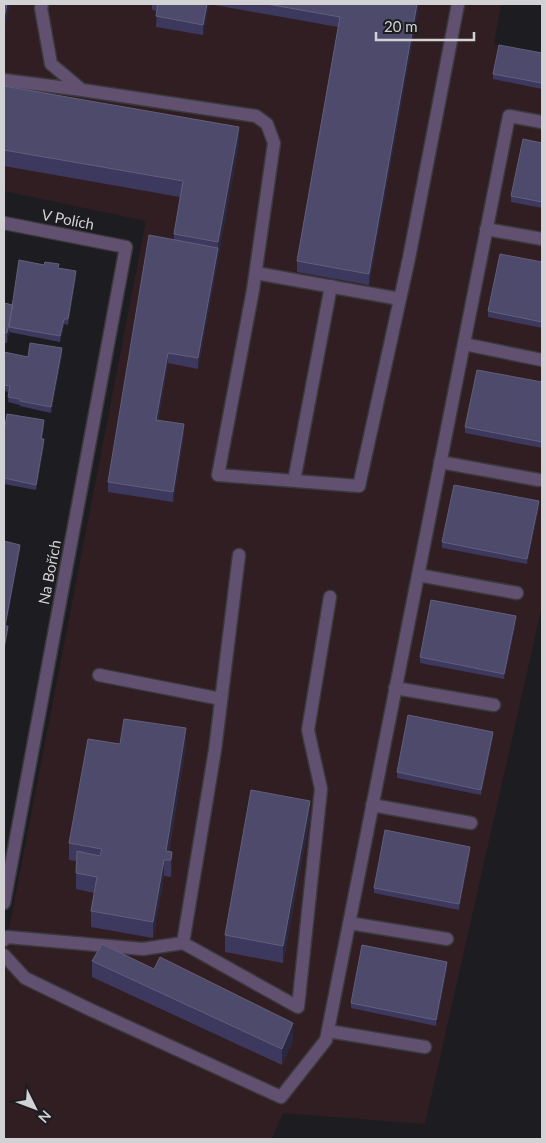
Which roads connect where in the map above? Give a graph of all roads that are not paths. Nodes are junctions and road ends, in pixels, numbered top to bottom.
1 (42, 4) edge
2 (458, 4) edge
3 (4, 80) edge
4 (82, 90) junction
5 (542, 122) edge
6 (4, 223) edge
7 (486, 229) junction
8 (542, 238) edge
9 (126, 247) joint
10 (256, 273) junction
11 (332, 286) junction
12 (400, 298) junction
13 (464, 344) junction
14 (542, 360) edge
15 (440, 462) junction
16 (538, 480) dead end
17 (294, 481) junction
18 (239, 555) dead end
19 (418, 575) junction
20 (517, 593) dead end
21 (330, 597) dead end
22 (98, 675) dead end
23 (395, 688) junction
24 (221, 699) junction
25 (494, 704) dead end
26 (372, 805) junction
27 (471, 823) dead end
28 (4, 903) edge
29 (349, 923) junction
30 (447, 939) dead end
31 (4, 940) edge
32 (183, 943) junction
33 (4, 955) edge
34 (328, 1031) junction
35 (425, 1047) dead end

1 - 4 street
2 - 12 street
3 - 4 street
4 - 10 street
5 - 7 street
6 - 9 street, V Polích
7 - 8 street
7 - 13 street
9 - 28 street, Na Bořích
10 - 11 street
10 - 17 street
11 - 12 street
11 - 17 street
12 - 17 street
13 - 14 street
13 - 15 street
15 - 16 street
15 - 19 street
18 - 24 street
19 - 20 street
19 - 23 street
21 - 32 street
22 - 24 street
23 - 25 street
23 - 26 street
24 - 32 street
26 - 27 street
26 - 29 street
29 - 30 street
29 - 34 street
31 - 32 street
33 - 34 street
34 - 35 street

